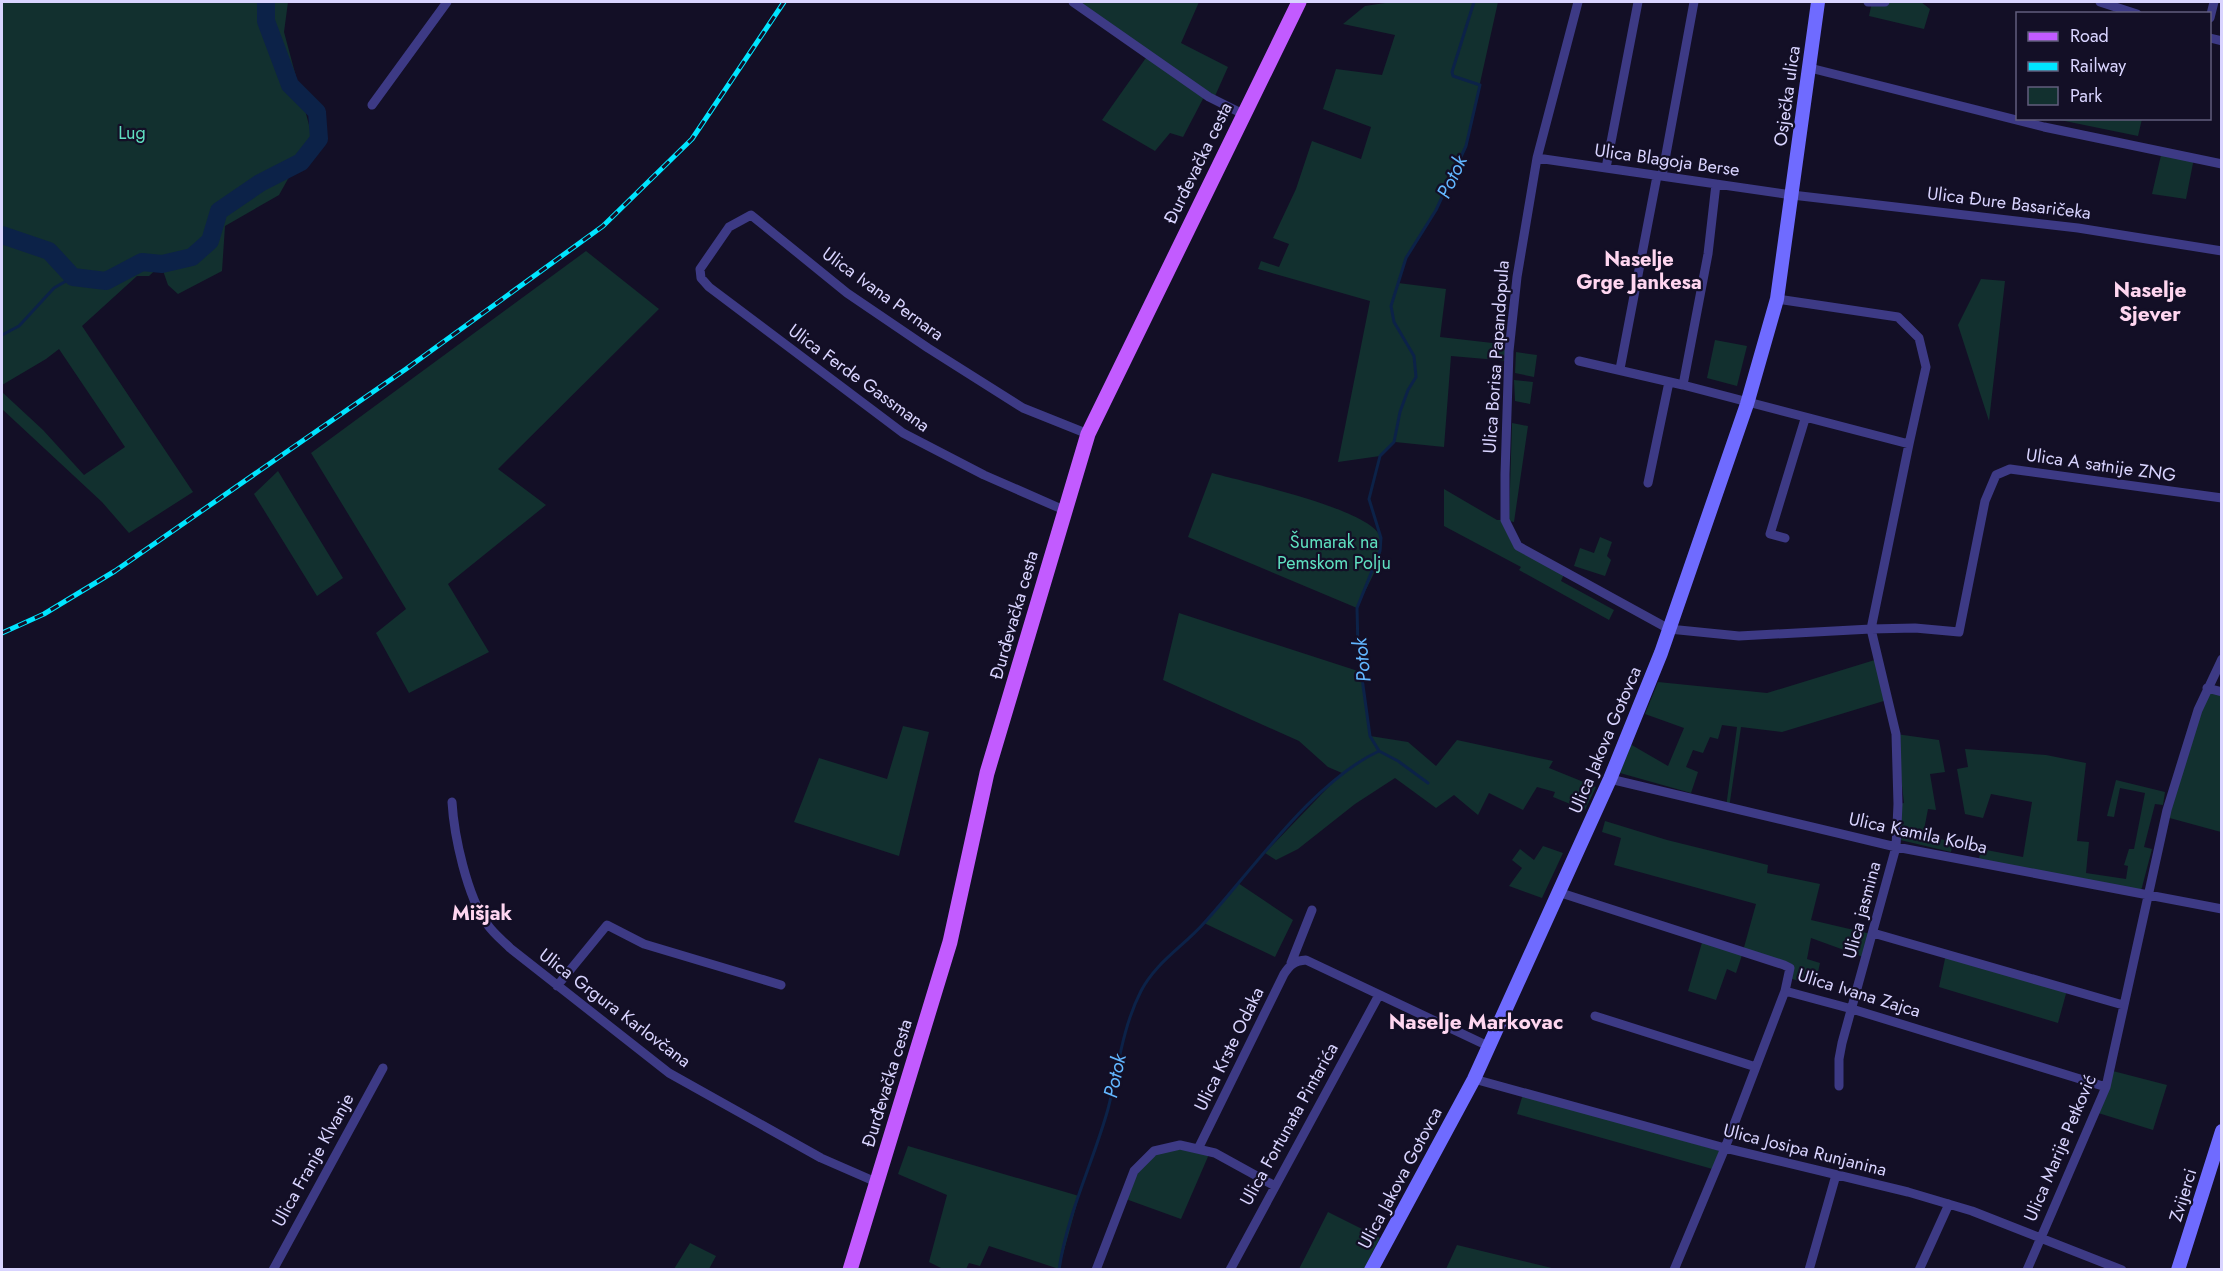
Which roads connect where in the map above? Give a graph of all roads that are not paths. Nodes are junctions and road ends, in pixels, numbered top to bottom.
1 (447, 2) edge
2 (1073, 2) edge
3 (1299, 2) edge
4 (1578, 2) edge
5 (1638, 2) edge
6 (1694, 2) edge
7 (1818, 2) edge
8 (1868, 2) edge
9 (1885, 2) edge
10 (2100, 2) edge
11 (2131, 12) edge
12 (1810, 68) junction
13 (372, 105) dead end
14 (1243, 114) junction
15 (2016, 120) edge
16 (2016, 120) edge
17 (1537, 158) junction
18 (2222, 164) edge
19 (1606, 168) junction
20 (1660, 176) junction
21 (1716, 184) junction
22 (1792, 195) junction
23 (2222, 251) edge
24 (709, 287) joint
25 (1777, 298) junction
26 (1580, 360) dead end
27 (1620, 369) junction
28 (1669, 382) junction
29 (1683, 385) junction
30 (1747, 404) junction
31 (1805, 419) junction
32 (1088, 434) junction
33 (1909, 444) junction
34 (1648, 483) dead end
35 (2222, 498) edge
36 (1064, 510) junction
37 (1785, 538) dead end
38 (1871, 628) junction
39 (1669, 629) junction
40 (2222, 659) edge
41 (2207, 688) junction
42 (2222, 692) edge
43 (1610, 779) junction
44 (452, 802) dead end
45 (1896, 847) junction
46 (1558, 892) junction
47 (2147, 896) junction
48 (2222, 909) edge
49 (1312, 910) dead end
50 (1873, 933) junction
51 (1291, 963) junction
52 (781, 985) dead end
53 (557, 986) junction
54 (1785, 991) junction
55 (1379, 995) junction
56 (2123, 1005) junction
57 (1852, 1009) junction
58 (1595, 1016) dead end
59 (1488, 1046) junction
60 (1756, 1066) junction
61 (383, 1068) dead end
62 (1474, 1078) junction
63 (1839, 1086) dead end
64 (2106, 1087) junction
65 (2222, 1131) edge
66 (1725, 1148) junction
67 (1198, 1149) junction
68 (1836, 1175) junction
69 (876, 1182) junction
70 (1275, 1186) junction
71 (1949, 1204) junction
72 (2040, 1238) junction
73 (273, 1269) edge
74 (850, 1269) edge
75 (1096, 1269) edge
76 (1230, 1269) edge
77 (1371, 1269) edge
78 (1674, 1269) edge
79 (1809, 1269) edge
80 (1919, 1269) edge
81 (2027, 1269) edge
82 (2122, 1269) edge
83 (2178, 1269) edge

1 - 13 street
2 - 14 street
3 - 14 main road, Đurđevačka cesta
4 - 17 street, Ulica Borisa Papandopula
5 - 19 street
6 - 20 street
7 - 12 street, Osječka ulica
8 - 9 street
10 - 11 street
12 - 15 street
12 - 22 street, Osječka ulica
14 - 32 main road, Đurđevačka cesta
16 - 18 street
17 - 19 street, Ulica Blagoja Berse
17 - 39 street, Ulica Borisa Papandopula
19 - 20 street, Ulica Blagoja Berse
20 - 21 street, Ulica Blagoja Berse
20 - 27 street
21 - 22 street, Ulica Blagoja Berse
21 - 29 street
22 - 23 street, Ulica Đure Basaričeka
22 - 25 street, Ulica Jakova Gotovca
24 - 32 street, Ulica Ivana Pernara
24 - 36 street, Ulica Ferde Gassmana
25 - 30 street, Ulica Jakova Gotovca
25 - 33 street
26 - 27 street
27 - 28 street
28 - 29 street
28 - 34 street
29 - 30 street
30 - 31 street
30 - 39 street, Ulica Jakova Gotovca
31 - 33 street
31 - 37 street
32 - 36 main road, Đurđevačka cesta
33 - 38 street
35 - 38 street, Ulica A satnije ZNG
36 - 69 main road, Đurđevačka cesta
38 - 39 street
38 - 45 street, Ulica jasmina
39 - 43 street, Ulica Jakova Gotovca
40 - 41 street, Ulica Marije Petković
41 - 42 street
41 - 47 street, Ulica Marije Petković
43 - 45 street, Ulica Kamila Kolba
43 - 46 street, Ulica Jakova Gotovca
44 - 53 street, Ulica Grgura Karlovčana
45 - 47 street, Ulica Kamila Kolba
45 - 50 street, Ulica jasmina
46 - 54 street, Ulica Ivana Zajca
46 - 59 street, Ulica Jakova Gotovca
47 - 48 street, Ulica Kamila Kolba
47 - 56 street, Ulica Marije Petković
49 - 51 street, Ulica Krste Odaka
50 - 56 street
50 - 57 street, Ulica jasmina
51 - 55 street
51 - 67 street, Ulica Krste Odaka
52 - 53 street
53 - 69 street, Ulica Grgura Karlovčana
54 - 57 street, Ulica Ivana Zajca
54 - 60 street
55 - 59 street
55 - 70 street, Ulica Fortunata Pintarića
56 - 64 street, Ulica Marije Petković
57 - 63 street, Ulica jasmina
57 - 64 street, Ulica Ivana Zajca
58 - 60 street
59 - 62 street, Ulica Jakova Gotovca
60 - 66 street
61 - 73 street, Ulica Franje Klvanje
62 - 66 street, Ulica Josipa Runjanina
62 - 77 street, Ulica Jakova Gotovca
64 - 72 street, Ulica Marije Petković
65 - 83 street, Zvijerci
66 - 68 street, Ulica Josipa Runjanina
66 - 78 street
67 - 70 street
67 - 75 street
68 - 71 street, Ulica Josipa Runjanina
68 - 79 street
69 - 74 main road, Đurđevačka cesta
70 - 76 street, Ulica Fortunata Pintarića
71 - 72 street, Ulica Josipa Runjanina
71 - 80 street
72 - 81 street, Ulica Marije Petković
72 - 82 street, Ulica Josipa Runjanina

